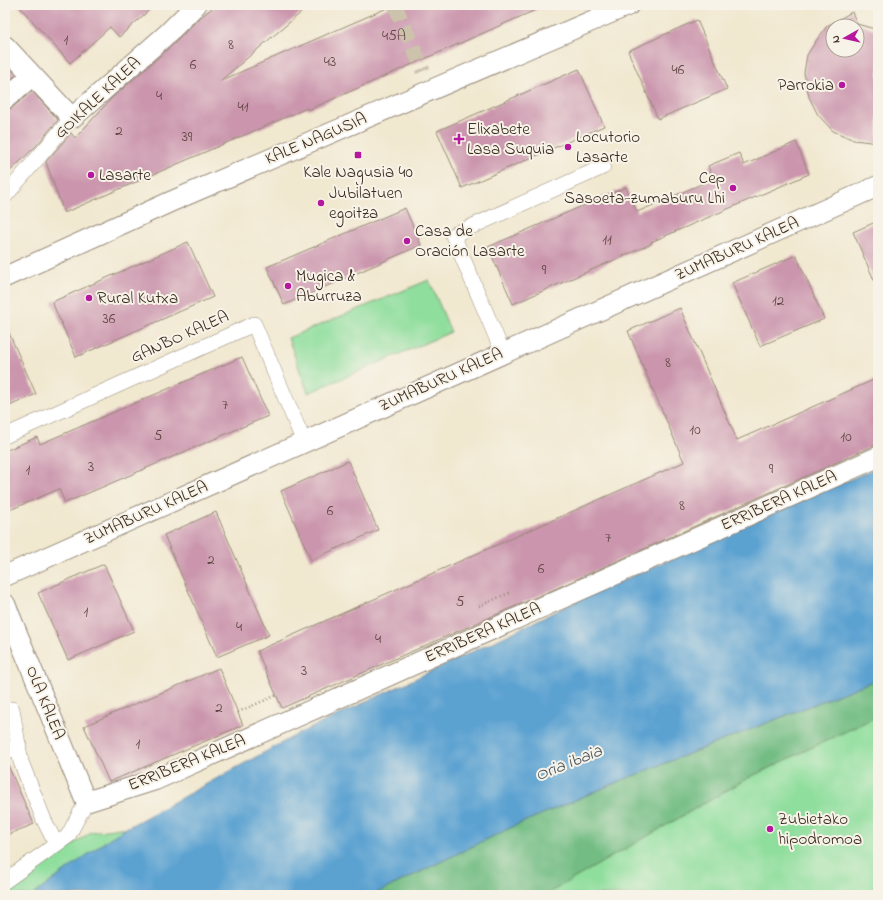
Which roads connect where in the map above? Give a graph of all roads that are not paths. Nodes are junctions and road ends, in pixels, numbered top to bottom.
1 (196, 5) edge
2 (629, 5) edge
3 (593, 12) edge
4 (5, 46) edge
5 (32, 76) junction
6 (5, 99) edge
7 (72, 118) junction
8 (603, 166) dead end
9 (878, 186) edge
10 (5, 196) edge
11 (5, 278) edge
12 (503, 353) junction
13 (5, 436) edge
14 (304, 442) junction
15 (878, 457) edge
16 (5, 576) edge
17 (5, 604) edge
18 (5, 712) edge
19 (12, 749) edge
20 (86, 802) junction
21 (56, 844) junction
22 (5, 881) edge

1 - 7 street, GOIKALE KALEA
2 - 3 street, KALE NAGUSIA
3 - 11 street, KALE NAGUSIA
4 - 5 street
5 - 6 street
5 - 7 street
7 - 10 street, GOIKALE KALEA
8 - 12 street
9 - 12 street, ZUMABURU KALEA
12 - 14 street, ZUMABURU KALEA
13 - 14 street, GANBO KALEA
14 - 16 street, ZUMABURU KALEA
15 - 20 street, ERRIBERA KALEA
17 - 20 street, OLA KALEA
18 - 19 street
19 - 21 street
20 - 21 street
21 - 22 street

